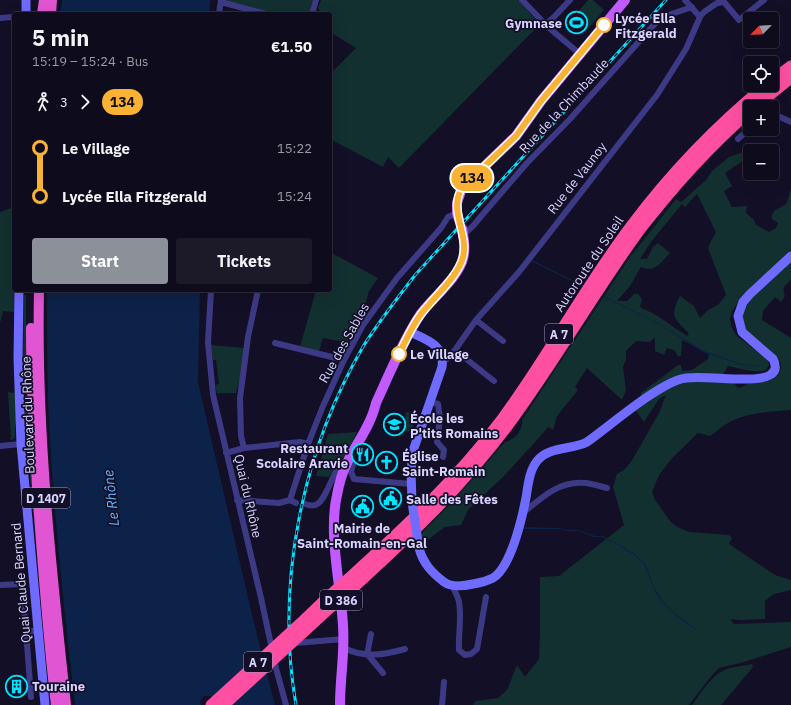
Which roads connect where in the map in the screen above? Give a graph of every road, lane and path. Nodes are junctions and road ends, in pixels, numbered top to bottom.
1 (26, 0) edge
2 (44, 0) edge
3 (52, 0) edge
4 (316, 0) edge
5 (522, 0) edge
6 (570, 0) edge
7 (625, 0) edge
8 (685, 0) edge
9 (764, 0) edge
10 (221, 1) edge
11 (692, 7) junction
12 (26, 12) edge
13 (42, 12) edge
14 (51, 12) edge
15 (219, 12) edge
16 (259, 12) edge
17 (313, 12) edge
18 (12, 17) edge
19 (700, 17) junction
20 (0, 18) edge
21 (546, 24) junction
22 (580, 54) junction
23 (791, 66) edge
24 (779, 75) edge
25 (791, 78) edge
26 (758, 92) edge
27 (764, 100) edge
28 (779, 116) edge
29 (743, 118) edge
30 (791, 122) edge
31 (743, 134) edge
32 (738, 139) dead end
33 (460, 224) junction
34 (791, 256) edge
35 (19, 292) edge
36 (32, 292) edge
37 (39, 292) edge
38 (211, 292) edge
39 (258, 292) edge
40 (476, 320) junction
41 (410, 332) junction
42 (503, 341) dead end
43 (275, 343) dead end
44 (456, 350) junction
45 (344, 360) junction
46 (443, 361) junction
47 (494, 381) dead end
48 (430, 402) junction
49 (21, 444) junction
50 (308, 444) junction
51 (0, 446) edge
52 (244, 448) junction
53 (226, 453) junction
54 (443, 457) dead end
55 (349, 460) junction
56 (411, 484) junction
57 (608, 488) dead end
58 (237, 500) junction
59 (305, 504) dead end
60 (523, 513) junction
61 (350, 584) junction
62 (0, 585) edge
63 (452, 585) junction
64 (486, 597) dead end
65 (305, 625) junction
66 (26, 631) junction
67 (38, 631) junction
68 (371, 634) dead end
69 (295, 643) dead end
70 (344, 644) junction
71 (405, 649) dead end
72 (368, 655) junction
73 (383, 672) dead end
74 (444, 682) dead end
75 (31, 697) dead end
76 (45, 705) edge
77 (56, 705) edge
78 (66, 705) edge
79 (211, 705) edge
80 (224, 705) edge
81 (286, 705) edge
82 (340, 705) edge
83 (442, 705) edge

1 - 12 main road
2 - 13 highway
3 - 14 highway
4 - 17 street
5 - 21 street
6 - 21 street
7 - 22 main road, D 386
8 - 11 street
9 - 19 street
10 - 15 street
10 - 16 street
11 - 19 street
11 - 33 street, Rue de la Chimbaude
18 - 20 street
19 - 40 street, Rue de Vaunoy
21 - 22 street
22 - 33 main road, D 386
23 - 24 highway
25 - 27 highway
26 - 61 highway, Autoroute du Soleil / A 7
28 - 30 street
29 - 61 highway, Autoroute du Soleil / A 7
31 - 32 street
33 - 41 main road, D 386
33 - 45 street, Rue des Sables
34 - 60 main road
35 - 49 main road, Quai Claude Bernard
36 - 77 highway, Boulevard du Rhône / D 1407
37 - 78 highway, Boulevard du Rhône / D 1407
38 - 53 street, Quai du Rhône
39 - 52 street
40 - 42 street
40 - 44 street, Rue de Vaunoy
41 - 46 main road
41 - 55 main road, D 386
43 - 45 street
44 - 46 street, Rue de Vaunoy
44 - 47 street
45 - 50 street, Rue des Sables
46 - 48 main road
48 - 54 street
48 - 56 main road
49 - 51 street
49 - 67 main road, Quai Claude Bernard
50 - 52 street
50 - 58 street, Rue des Sables
52 - 53 street
53 - 58 street, Quai du Rhône
55 - 56 street
55 - 59 street
55 - 70 main road, D 386
56 - 63 main road, bridge
57 - 60 street
58 - 81 street, Quai du Rhône
60 - 63 main road
61 - 65 highway, Autoroute du Soleil / A 7, bridge
61 - 65 highway, Autoroute du Soleil / A 7, bridge
62 - 66 street
63 - 64 street
65 - 79 highway, Autoroute du Soleil / A 7, bridge
65 - 80 highway, Autoroute du Soleil / A 7, bridge
66 - 67 street
66 - 75 street
67 - 76 main road, Quai Claude Bernard
68 - 72 street
69 - 70 street
70 - 72 street
70 - 82 main road, D 386
71 - 72 street
72 - 73 street
74 - 83 street

